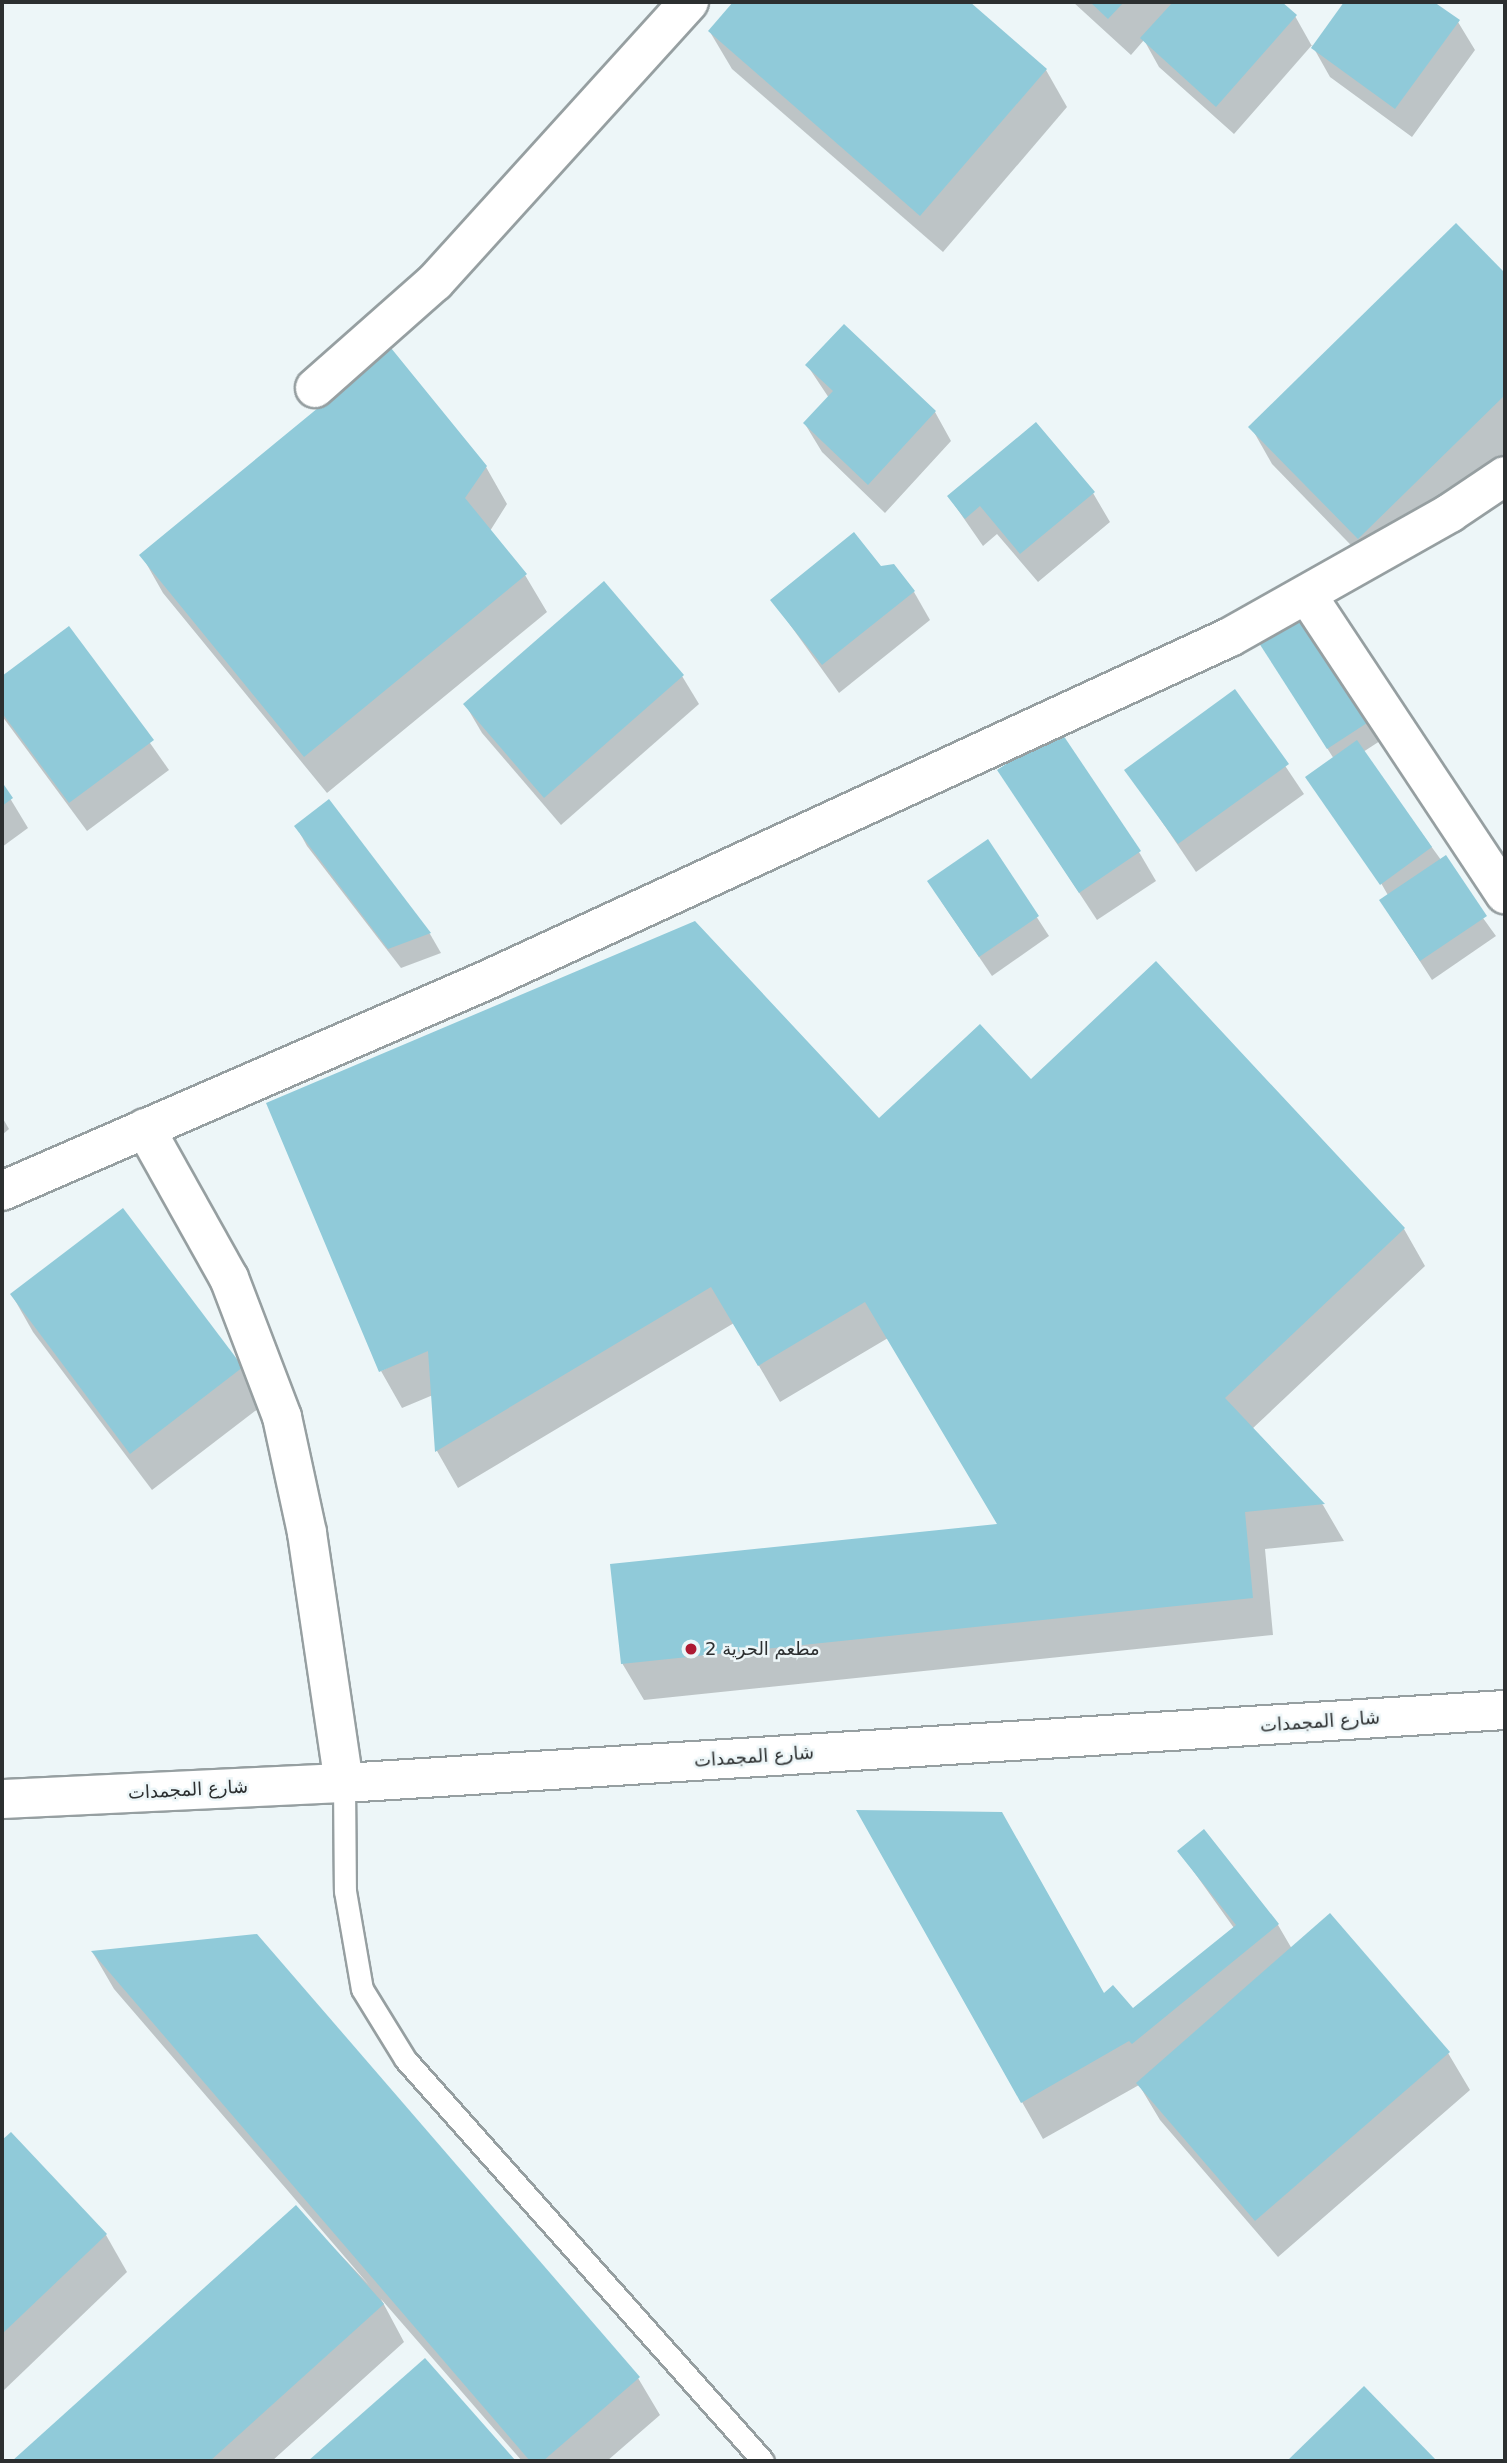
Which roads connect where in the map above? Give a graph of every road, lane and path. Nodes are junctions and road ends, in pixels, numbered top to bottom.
1 (689, 2) edge
2 (315, 388) dead end
3 (1505, 476) edge
4 (1307, 595) junction
5 (1505, 894) edge
6 (145, 1128) junction
7 (2, 1191) edge
8 (1505, 1710) edge
9 (344, 1783) junction
10 (2, 1799) edge
11 (763, 2461) edge

1 - 2 street
3 - 4 street
4 - 5 street
4 - 6 street
6 - 7 street
6 - 9 street
8 - 9 street, شارع المجمدات
9 - 10 street, شارع المجمدات
9 - 11 lane

